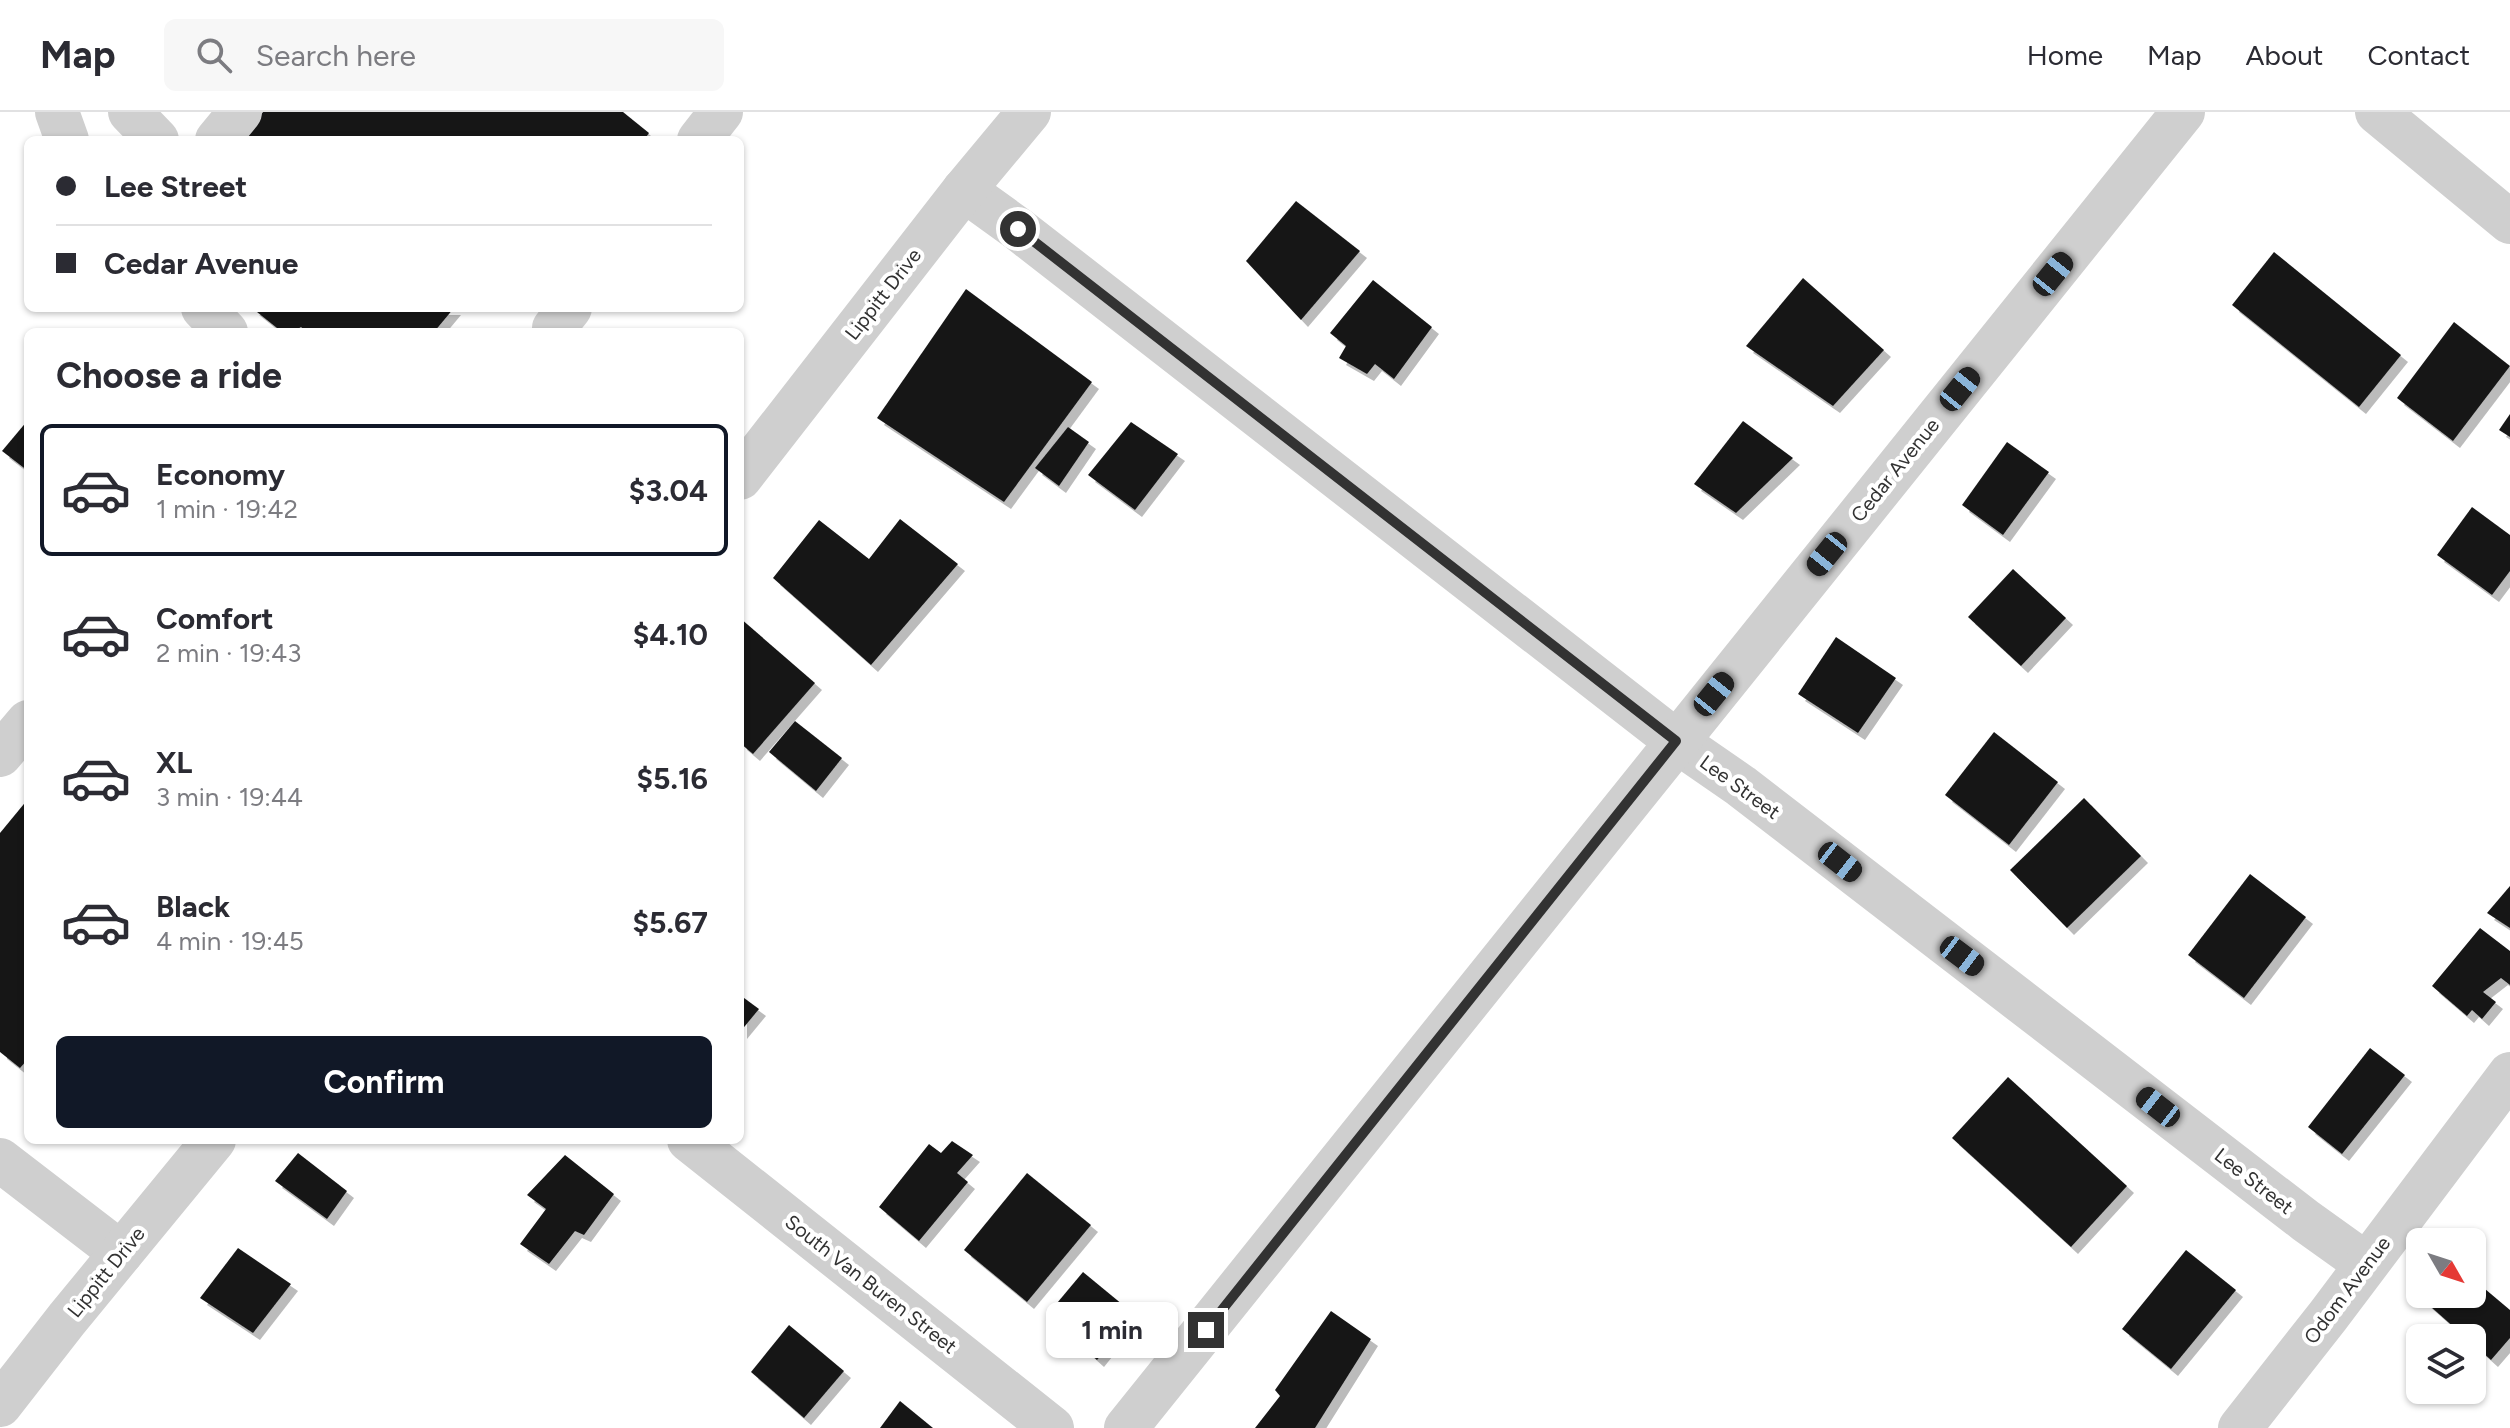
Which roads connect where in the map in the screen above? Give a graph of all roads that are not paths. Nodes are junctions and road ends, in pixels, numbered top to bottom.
1 (57, 112) edge
2 (130, 112) edge
3 (240, 112) edge
4 (721, 112) edge
5 (1029, 112) edge
6 (2183, 112) edge
7 (2377, 112) edge
8 (66, 136) edge
9 (153, 136) edge
10 (220, 136) edge
11 (702, 136) edge
12 (964, 190) junction
13 (2510, 222) edge
14 (207, 312) edge
15 (567, 312) edge
16 (222, 328) edge
17 (554, 328) edge
18 (744, 473) edge
19 (24, 727) edge
20 (1676, 741) junction
21 (0, 755) edge
22 (2510, 1074) edge
23 (211, 1144) edge
24 (694, 1144) edge
25 (0, 1160) edge
26 (121, 1253) junction
27 (2366, 1264) junction
28 (0, 1405) edge
29 (1052, 1428) edge
30 (1126, 1428) edge
31 (2240, 1428) edge

1 - 8 street
2 - 9 street
3 - 10 street
4 - 11 street
5 - 12 street, Lippitt Drive
6 - 20 street, Cedar Avenue
7 - 13 street
12 - 18 street, Lippitt Drive
12 - 20 street, Lee Street
14 - 16 street
15 - 17 street
19 - 21 street
20 - 27 street, Lee Street
20 - 30 street, Cedar Avenue
22 - 27 street, Odom Avenue
23 - 26 street, Lippitt Drive
24 - 29 street, South Van Buren Street
25 - 26 street
26 - 28 street, Lippitt Drive
27 - 31 street, Odom Avenue

